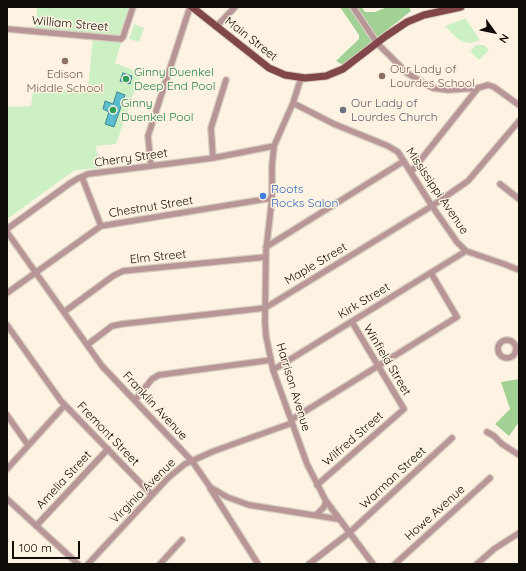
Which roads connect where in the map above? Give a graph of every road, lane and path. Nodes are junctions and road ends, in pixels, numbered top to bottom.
1 (133, 7) edge
2 (191, 7) edge
3 (235, 7) edge
4 (353, 7) edge
5 (461, 7) edge
6 (216, 27) junction
7 (7, 29) edge
8 (377, 43) junction
9 (300, 78) junction
10 (226, 80) dead end
11 (478, 88) junction
12 (293, 103) junction
13 (519, 105) edge
14 (519, 121) edge
15 (274, 146) junction
16 (213, 158) junction
17 (404, 161) junction
18 (151, 166) junction
19 (411, 172) junction
20 (82, 176) junction
21 (500, 184) dead end
22 (272, 198) junction
23 (519, 200) edge
24 (432, 206) junction
25 (101, 226) junction
26 (7, 229) edge
27 (7, 232) edge
28 (266, 247) junction
29 (466, 251) junction
30 (266, 257) junction
31 (519, 270) edge
32 (36, 273) junction
33 (431, 273) junction
34 (7, 293) edge
35 (265, 308) junction
36 (64, 312) junction
37 (352, 322) junction
38 (7, 325) edge
39 (87, 345) junction
40 (271, 360) junction
41 (378, 366) junction
42 (273, 370) junction
43 (134, 400) junction
44 (65, 405) junction
45 (404, 409) joint
46 (7, 415) edge
47 (291, 422) junction
48 (487, 432) dead end
49 (452, 438) dead end
50 (28, 445) junction
51 (108, 449) junction
52 (519, 455) edge
53 (192, 461) junction
54 (7, 469) edge
55 (490, 478) dead end
56 (317, 485) junction
57 (210, 487) junction
58 (152, 495) junction
59 (7, 499) edge
60 (326, 501) junction
61 (316, 515) junction
62 (338, 519) junction
63 (36, 526) junction
64 (349, 533) junction
65 (519, 533) edge
66 (182, 540) dead end
67 (78, 564) edge
68 (88, 564) edge
69 (160, 564) edge
70 (258, 564) edge
71 (309, 564) edge
72 (373, 564) edge
73 (395, 564) edge
74 (477, 564) edge

1 - 7 street, William Street
2 - 6 main road, Main Street
2 - 18 street
3 - 6 street
4 - 8 street
5 - 8 main road, Main Street
6 - 9 main road, Main Street
8 - 9 main road, Main Street
8 - 11 street
9 - 12 street
10 - 16 street
11 - 13 street
11 - 19 street
12 - 15 street, Harrison Avenue
12 - 17 street, Mississippi Avenue
14 - 24 street, Maple Street
15 - 16 street, Cherry Street
15 - 22 street, Harrison Avenue
16 - 18 street, Cherry Street
17 - 19 street, Mississippi Avenue
17 - 28 street
18 - 20 street, Cherry Street
19 - 24 street, Mississippi Avenue
20 - 25 street
20 - 26 street, Cherry Street
21 - 23 street
22 - 25 street, Chestnut Street
22 - 28 street, Harrison Avenue
24 - 29 street, Mississippi Avenue
24 - 35 street, Maple Street
25 - 32 street, Chestnut Street
27 - 32 street, Franklin Avenue
28 - 30 street, Harrison Avenue
29 - 31 street, Mississippi Avenue
29 - 33 street, Kirk Street
30 - 35 street, Harrison Avenue
30 - 36 street, Elm Street
32 - 34 street, Chestnut Street
32 - 36 street, Franklin Avenue
33 - 37 street, Kirk Street
33 - 41 street, Virginia Avenue
35 - 39 street, Maple Street
35 - 40 street, Harrison Avenue
36 - 39 street, Franklin Avenue
37 - 41 street, Winfield Street
37 - 42 street, Kirk Street
38 - 44 street, Fremont Street
39 - 43 street, Franklin Avenue
40 - 42 street, Harrison Avenue
40 - 43 street
41 - 45 street, Winfield Street
41 - 47 street, Virginia Avenue
42 - 47 street, Harrison Avenue
43 - 53 street, Franklin Avenue
44 - 50 street
44 - 51 street, Fremont Street
45 - 56 street, Wilfred Street
46 - 50 street
47 - 53 street, Virginia Avenue
47 - 56 street, Harrison Avenue
48 - 52 street
49 - 64 street, Warman Street
50 - 54 street
51 - 58 street, Fremont Street
51 - 63 street, Amelia Street
53 - 57 street, Franklin Avenue
53 - 58 street, Virginia Avenue
55 - 73 street, Howe Avenue
56 - 60 street, Harrison Avenue
57 - 61 street, Franklin Avenue
57 - 70 street
58 - 68 street, Virginia Avenue
59 - 63 street
60 - 61 street
60 - 62 street, Harrison Avenue
61 - 62 street, Franklin Avenue
62 - 64 street, Harrison Avenue
63 - 67 street
64 - 71 street, Warman Street
64 - 72 street, Harrison Avenue
65 - 74 street
66 - 69 street

